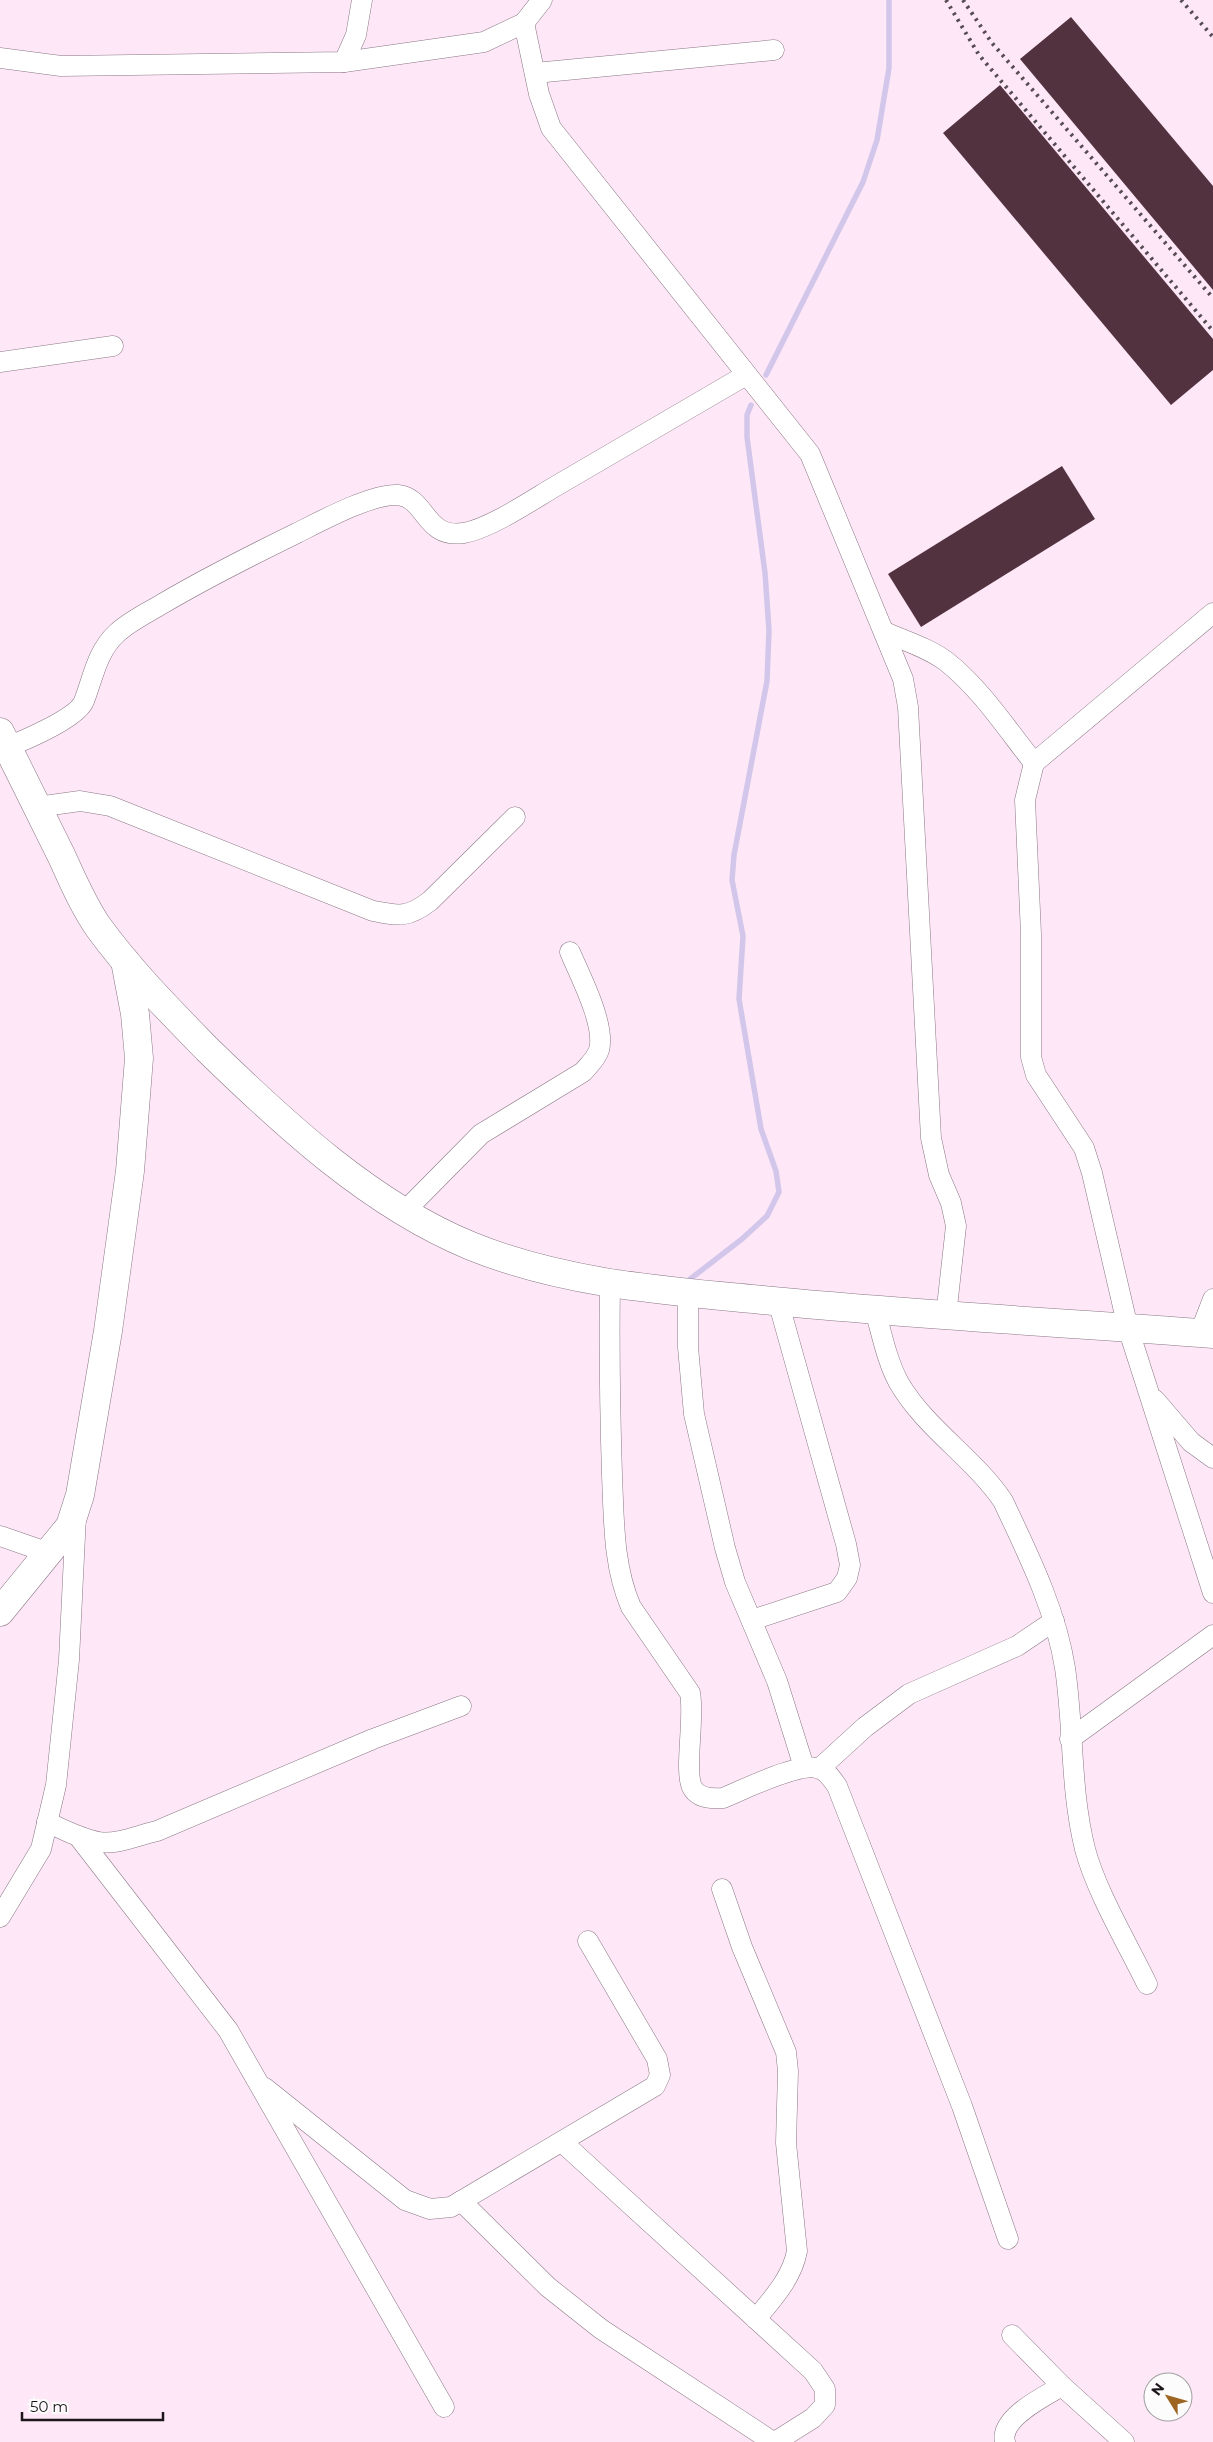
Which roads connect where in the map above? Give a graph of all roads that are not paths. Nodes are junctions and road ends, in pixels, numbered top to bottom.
1 (362, 0) edge
2 (542, 0) edge
3 (524, 23) junction
4 (774, 50) dead end
5 (0, 58) edge
6 (344, 62) junction
7 (535, 73) junction
8 (113, 346) dead end
9 (0, 362) edge
10 (746, 375) junction
11 (1213, 613) edge
12 (885, 632) junction
13 (3, 743) edge
14 (1034, 763) junction
15 (37, 807) junction
16 (514, 817) dead end
17 (570, 952) dead end
18 (125, 961) junction
19 (404, 1212) junction
20 (610, 1283) junction
21 (688, 1293) junction
22 (1213, 1299) edge
23 (778, 1301) junction
24 (875, 1310) junction
25 (946, 1316) junction
26 (1128, 1328) junction
27 (1207, 1334) edge
28 (1149, 1393) junction
29 (1213, 1458) edge
30 (76, 1512) junction
31 (0, 1536) edge
32 (49, 1553) junction
33 (1213, 1593) edge
34 (0, 1612) edge
35 (752, 1620) junction
36 (1054, 1621) junction
37 (1213, 1635) edge
38 (461, 1706) dead end
39 (1070, 1739) junction
40 (811, 1768) junction
41 (48, 1822) junction
42 (78, 1836) junction
43 (722, 1889) dead end
44 (0, 1917) edge
45 (588, 1941) dead end
46 (1146, 1984) dead end
47 (257, 2082) junction
48 (562, 2142) junction
49 (461, 2201) junction
50 (1008, 2239) dead end
51 (756, 2320) junction
52 (1012, 2335) dead end
53 (1062, 2386) junction
54 (444, 2407) dead end
55 (774, 2442) edge
56 (1005, 2442) edge
57 (1124, 2442) edge

1 - 6 street
2 - 3 street
3 - 6 street
3 - 7 street
4 - 7 street
5 - 6 street
7 - 10 street
8 - 9 street
10 - 12 street
10 - 13 street
11 - 14 street
12 - 14 street
12 - 25 street
13 - 15 main road
14 - 26 street
15 - 16 street
15 - 18 main road
17 - 19 street
18 - 19 main road
18 - 30 main road
19 - 20 main road
20 - 21 main road
20 - 40 street
21 - 23 main road
21 - 35 street
22 - 27 street
23 - 24 main road
23 - 35 street
24 - 25 main road
24 - 36 street
25 - 26 main road
26 - 27 main road
26 - 28 street
28 - 29 street
28 - 33 street
30 - 32 main road
30 - 41 street
31 - 32 street
32 - 34 main road
35 - 40 street
36 - 39 street
36 - 40 street
37 - 39 street
38 - 42 street
39 - 46 street
40 - 50 street
41 - 42 street
41 - 44 street
42 - 47 street
43 - 51 street
45 - 48 street
47 - 49 street
47 - 54 street
48 - 49 street
48 - 51 street
49 - 55 street
51 - 55 street
52 - 53 street
53 - 56 street
53 - 57 street

